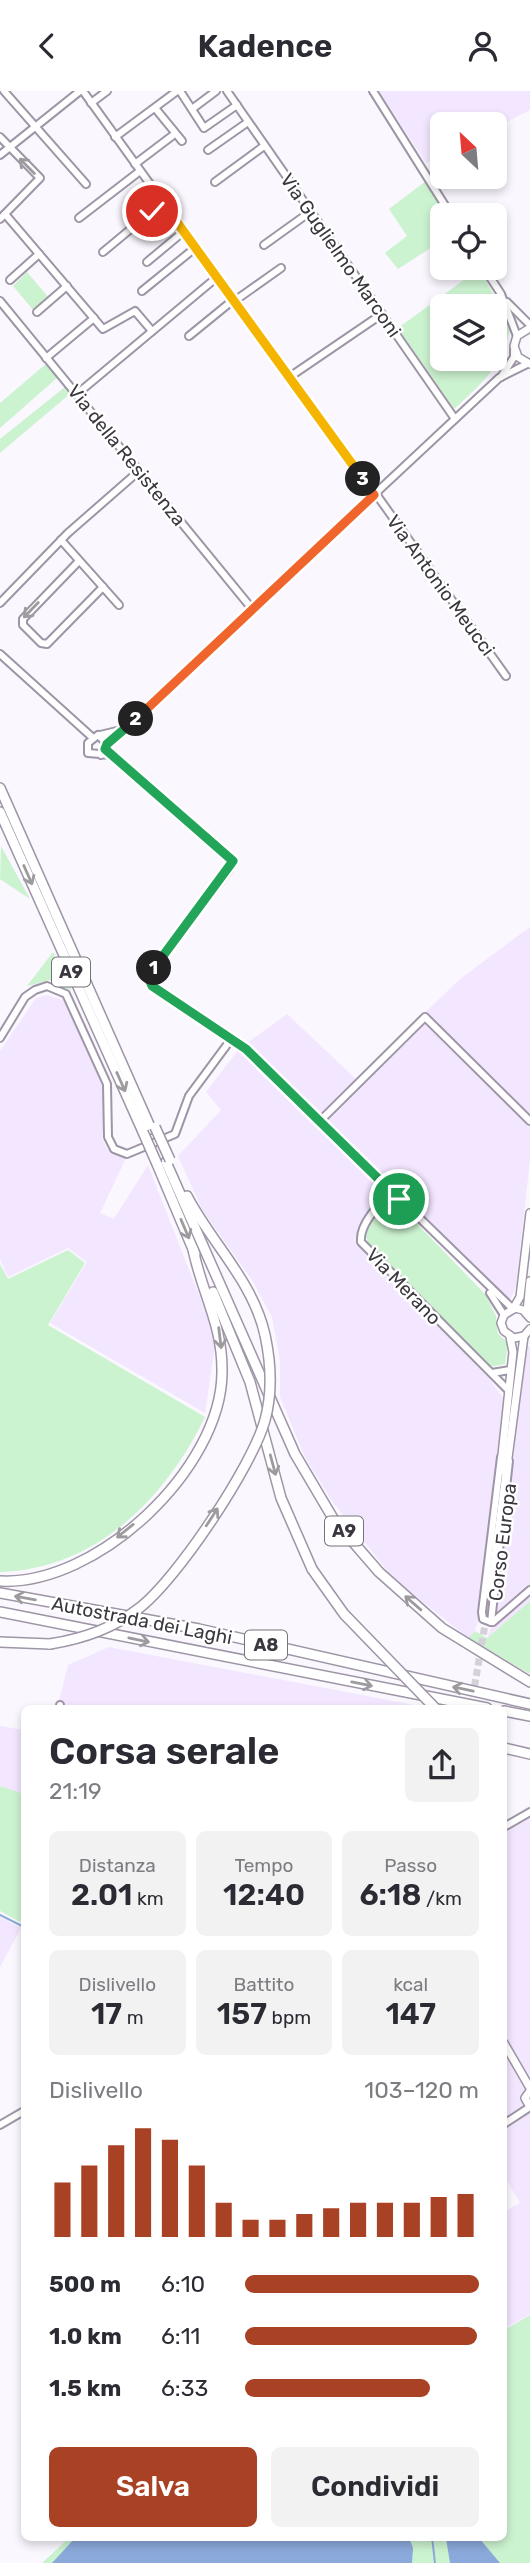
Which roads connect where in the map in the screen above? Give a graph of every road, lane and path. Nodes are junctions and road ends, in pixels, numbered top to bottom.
1 (4, 91) edge
2 (81, 91) edge
3 (107, 91) edge
4 (178, 91) edge
5 (216, 91) edge
6 (227, 91) edge
7 (373, 91) edge
8 (91, 103) junction
9 (237, 105) junction
10 (155, 108) junction
11 (192, 109) junction
12 (248, 122) junction
13 (36, 125) junction
14 (172, 136) dead end
15 (0, 137) edge
16 (115, 137) junction
17 (182, 141) dead end
18 (264, 146) junction
19 (8, 147) junction
20 (208, 150) dead end
21 (0, 155) edge
22 (135, 164) junction
23 (140, 171) junction
24 (215, 182) dead end
25 (86, 184) dead end
26 (163, 203) junction
27 (443, 203) edge
28 (310, 212) junction
29 (3, 216) edge
30 (79, 218) dead end
31 (183, 232) junction
32 (264, 245) dead end
33 (195, 248) junction
34 (103, 251) dead end
35 (39, 254) junction
36 (147, 262) dead end
37 (281, 268) dead end
38 (216, 278) junction
39 (10, 280) dead end
40 (492, 280) edge
41 (67, 286) junction
42 (142, 291) dead end
43 (501, 294) edge
44 (0, 301) edge
45 (233, 301) junction
46 (507, 301) edge
47 (507, 310) edge
48 (37, 312) dead end
49 (382, 314) junction
50 (94, 318) junction
51 (530, 326) edge
52 (152, 331) junction
53 (189, 336) dead end
54 (517, 336) junction
55 (514, 346) junction
56 (46, 358) junction
57 (529, 364) edge
58 (288, 378) junction
59 (499, 379) junction
60 (77, 394) junction
61 (455, 419) junction
62 (139, 471) junction
63 (375, 495) junction
64 (61, 540) junction
65 (79, 561) junction
66 (103, 587) junction
67 (0, 603) edge
68 (119, 605) dead end
69 (253, 610) junction
70 (0, 654) edge
71 (506, 676) dead end
72 (131, 724) junction
73 (97, 736) junction
74 (104, 749) junction
75 (0, 788) edge
76 (0, 812) edge
77 (0, 1038) edge
78 (232, 1038) junction
79 (319, 1120) junction
80 (530, 1121) edge
81 (150, 1129) junction
82 (164, 1162) junction
83 (392, 1192) junction
84 (530, 1213) edge
85 (193, 1249) junction
86 (478, 1278) junction
87 (530, 1281) edge
88 (513, 1309) junction
89 (504, 1315) junction
90 (529, 1315) edge
91 (527, 1334) edge
92 (510, 1337) junction
93 (510, 1370) junction
94 (492, 1373) junction
95 (508, 1390) junction
96 (505, 1455) junction
97 (0, 1581) edge
98 (530, 1590) edge
99 (0, 1593) edge
100 (490, 1597) junction
101 (0, 1612) edge
102 (491, 1622) junction
103 (0, 1642) edge
104 (530, 1682) edge
105 (530, 1704) edge
106 (432, 1705) edge
107 (472, 1705) edge
108 (507, 1712) edge
109 (530, 1716) edge
110 (507, 1749) edge
111 (530, 1754) edge
112 (530, 1811) edge
113 (507, 1824) edge
114 (507, 2048) edge
115 (530, 2089) edge
116 (530, 2107) edge
117 (21, 2113) edge
118 (507, 2122) edge
119 (0, 2125) edge

1 - 13 street
2 - 8 street, Via Antonio Meucci
2 - 13 street
3 - 8 street
4 - 10 street
4 - 11 street
5 - 11 street
6 - 9 street, Via Guglielmo Marconi
7 - 27 street
8 - 16 street, Via Antonio Meucci
9 - 11 street
9 - 12 street, Via Guglielmo Marconi
10 - 16 street
10 - 17 street
12 - 18 street, Via Guglielmo Marconi
12 - 20 street
13 - 19 street
13 - 25 street
14 - 22 street
15 - 19 street
16 - 22 street, Via Antonio Meucci
18 - 24 street
18 - 28 street, Via Guglielmo Marconi
19 - 21 street
29 -> 19 street
22 - 23 street, Via Antonio Meucci
23 - 26 street, Via Antonio Meucci
23 - 30 street
26 - 31 street, Via Antonio Meucci
26 - 34 street
28 - 32 street
28 - 49 street, Via Guglielmo Marconi
29 - 35 street
31 - 33 street, Via Antonio Meucci
31 - 36 street
33 - 38 street, Via Antonio Meucci
33 - 42 street
35 - 39 street
35 - 41 street
37 - 45 street
38 - 45 street, Via Antonio Meucci
38 - 52 street
40 - 43 street
41 - 48 street
41 - 50 street
44 - 56 street, Via della Resistenza
45 - 53 street
45 - 58 street, Via Antonio Meucci
46 - 51 street
47 - 54 street
49 - 58 street
49 - 61 street, Via Guglielmo Marconi
50 - 52 street
50 - 56 street
51 - 54 main road
52 - 60 street
54 - 55 main road
55 - 57 main road
55 - 59 street
56 - 60 street, Via della Resistenza
57 - 59 street
58 - 63 street, Via Antonio Meucci
59 - 61 street
60 - 62 street, Via della Resistenza
61 - 63 street
62 - 64 street
62 - 69 street, Via della Resistenza
63 - 69 street
63 - 71 street, Via Antonio Meucci
64 - 65 street
64 - 67 street
65 - 66 street
65 -> 66 street
66 - 68 street
69 - 72 street
70 - 73 street
72 - 73 street
72 - 74 street
73 - 74 street
73 - 74 street
74 - 78 street
75 - 81 highway, A9
76 -> 81 highway, A9
77 - 78 street
78 - 79 street
79 - 80 street
79 - 83 street
81 - 82 highway, A9, bridge
82 -> 85 highway, A9
103 -> 82 highway, A9, bridge
104 -> 82 highway, A9
83 - 86 street
83 - 94 street, Via Merano
84 - 88 main road
85 -> 97 highway, A9
85 -> 106 highway, A9, bridge
86 - 88 street
86 - 89 street
87 - 90 main road
88 - 89 main road
88 - 90 main road
89 - 92 main road, Corso Europa
91 - 92 main road
91 - 96 main road, Corso Europa
92 - 93 main road, Corso Europa
93 - 94 street
93 - 95 main road, Corso Europa
94 - 95 street, Via Merano
95 - 96 main road, Corso Europa
96 - 100 street, Corso Europa
96 - 100 main road
96 - 100 street, Corso Europa
98 - 102 street
105 -> 99 highway, Autostrada dei Laghi / A8
100 - 102 street, Corso Europa
100 - 102 street, Corso Europa
101 -> 107 highway, Autostrada dei Laghi / A8
108 - 109 highway
110 - 111 highway
112 - 113 street
114 - 115 main road
115 - 116 main road
116 - 118 street
117 - 119 street

